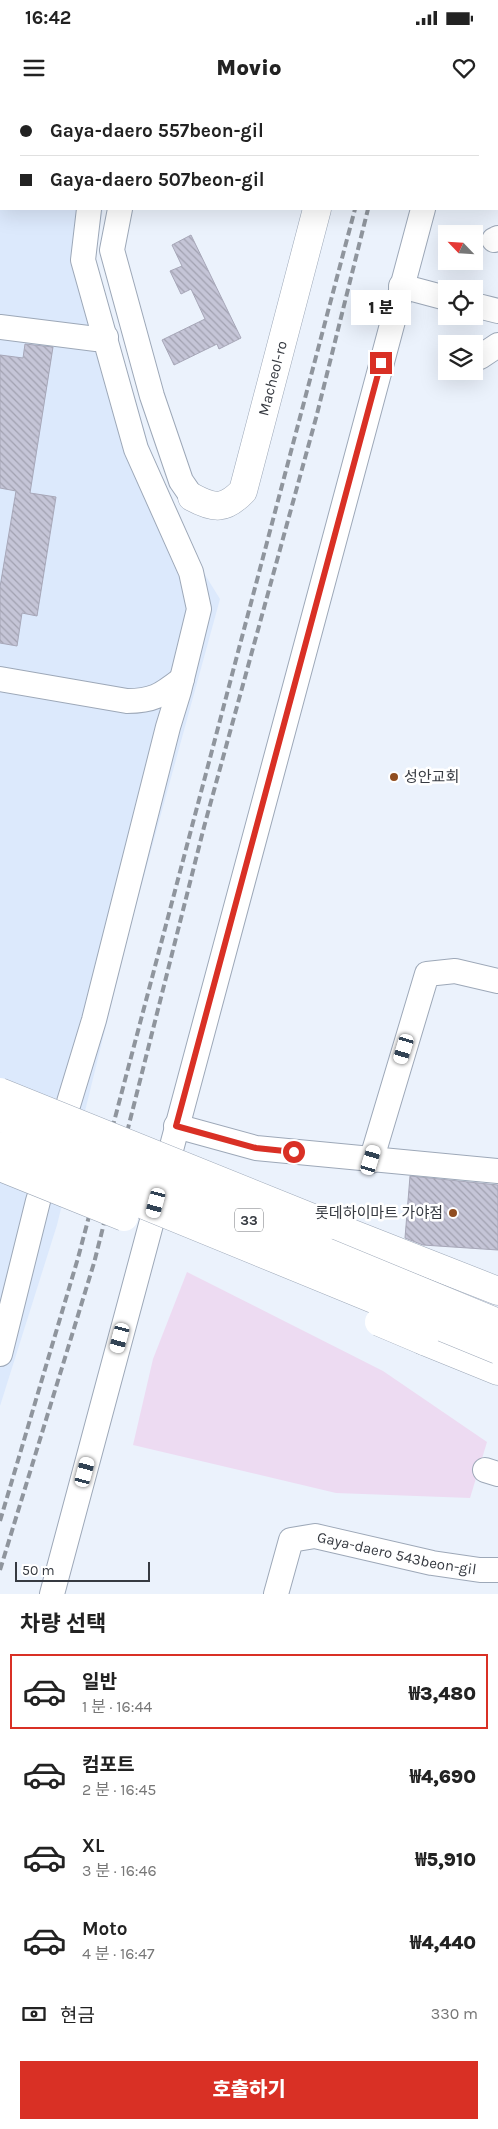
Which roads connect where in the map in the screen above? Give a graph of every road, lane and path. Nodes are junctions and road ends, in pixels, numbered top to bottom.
1 (89, 210) edge
2 (120, 210) edge
3 (317, 210) edge
4 (423, 210) edge
5 (401, 286) junction
6 (438, 296) edge
7 (483, 307) edge
8 (498, 311) edge
9 (0, 327) edge
10 (106, 338) junction
11 (192, 497) joint
12 (0, 679) edge
13 (182, 679) junction
14 (498, 980) edge
15 (0, 1092) edge
16 (0, 1117) edge
17 (176, 1126) junction
18 (0, 1146) edge
19 (371, 1160) junction
20 (0, 1167) edge
21 (498, 1171) edge
22 (498, 1291) edge
23 (498, 1319) edge
24 (498, 1323) edge
25 (498, 1339) edge
26 (498, 1350) edge
27 (0, 1354) edge
28 (498, 1371) edge
29 (498, 1570) edge
30 (52, 1594) edge
31 (276, 1594) edge

1 - 10 street
2 - 11 street
3 - 11 main road, Macheol-ro
4 - 5 street
5 - 6 street
5 - 17 street
7 - 8 street
9 - 10 street
10 - 13 street
12 - 13 street
13 - 27 street
14 - 19 street
15 - 22 main road, bridge
16 - 24 main road, 33, bridge
17 - 19 street
17 - 30 street
18 - 26 main road, 33, bridge
19 - 21 street
20 - 28 main road, bridge
23 - 25 street
29 - 31 street, Gaya-daero 543beon-gil

